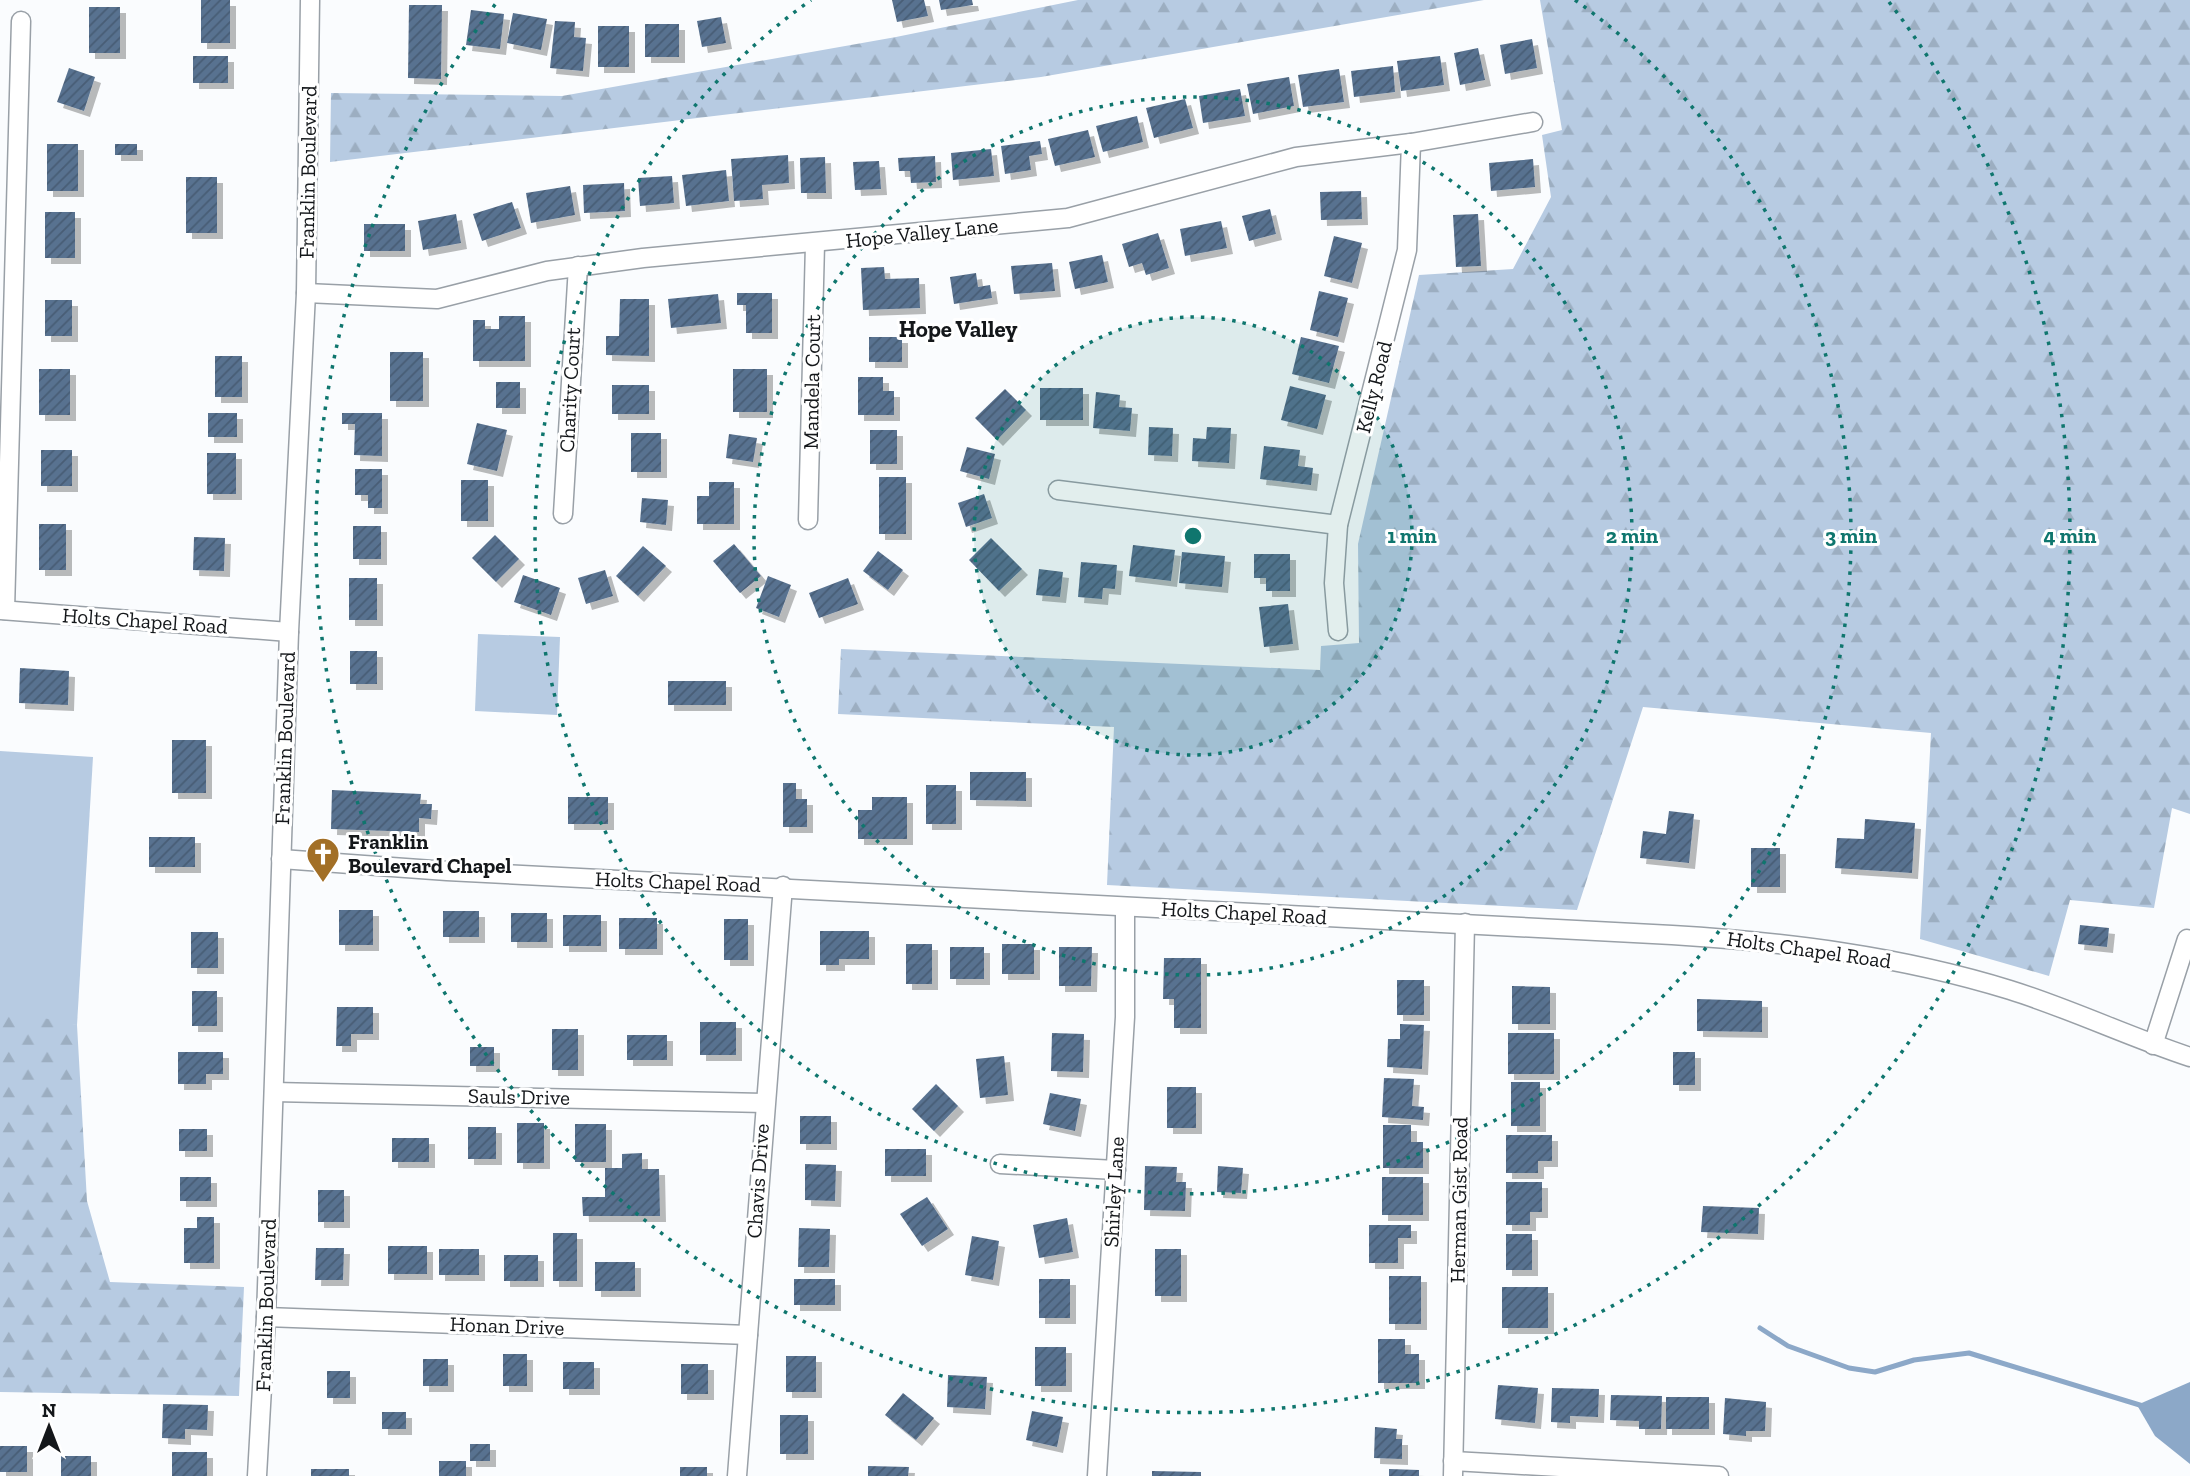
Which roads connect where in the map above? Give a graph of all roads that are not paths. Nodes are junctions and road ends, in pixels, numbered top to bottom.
1 (310, 0) edge
2 (21, 21) dead end
3 (1533, 122) dead end
4 (1411, 143) junction
5 (815, 244) junction
6 (578, 267) junction
7 (7, 276) edge
8 (306, 293) junction
9 (1058, 490) dead end
10 (563, 514) dead end
11 (808, 520) dead end
12 (1338, 525) junction
13 (3, 610) edge
14 (1338, 631) dead end
15 (289, 632) junction
16 (281, 859) junction
17 (783, 886) junction
18 (1125, 908) junction
19 (1465, 923) junction
20 (2187, 939) dead end
21 (2153, 1045) junction
22 (2190, 1057) edge
23 (274, 1092) junction
24 (764, 1103) junction
25 (1000, 1164) dead end
26 (1116, 1170) junction
27 (266, 1317) junction
28 (747, 1335) junction
29 (1453, 1469) edge
30 (257, 1476) edge
31 (737, 1476) edge
32 (1097, 1476) edge
33 (1719, 1476) edge

1 - 8 street, Franklin Boulevard
2 - 7 street
3 - 4 street, Hope Valley Lane
4 - 5 street, Hope Valley Lane
4 - 12 street, Kelly Road
5 - 6 street, Hope Valley Lane
5 - 11 street, Mandela Court
6 - 8 street, Hope Valley Lane
6 - 10 street, Charity Court
7 - 13 street
8 - 15 street, Franklin Boulevard
9 - 12 street
12 - 14 street, Kelly Road
13 - 15 street, Holts Chapel Road
15 - 16 street, Franklin Boulevard
16 - 17 street, Holts Chapel Road
16 - 23 street, Franklin Boulevard
17 - 18 street, Holts Chapel Road
17 - 24 street, Chavis Drive
18 - 19 street, Holts Chapel Road
18 - 26 street, Shirley Lane
19 - 21 street, Holts Chapel Road
19 - 29 street, Herman Gist Road
20 - 21 street
21 - 22 street, Holts Chapel Road
23 - 24 street, Sauls Drive
23 - 27 street, Franklin Boulevard
24 - 28 street, Chavis Drive
25 - 26 street
26 - 32 street, Shirley Lane
27 - 28 street, Honan Drive
27 - 30 street, Franklin Boulevard
28 - 31 street, Chavis Drive
29 - 33 street

